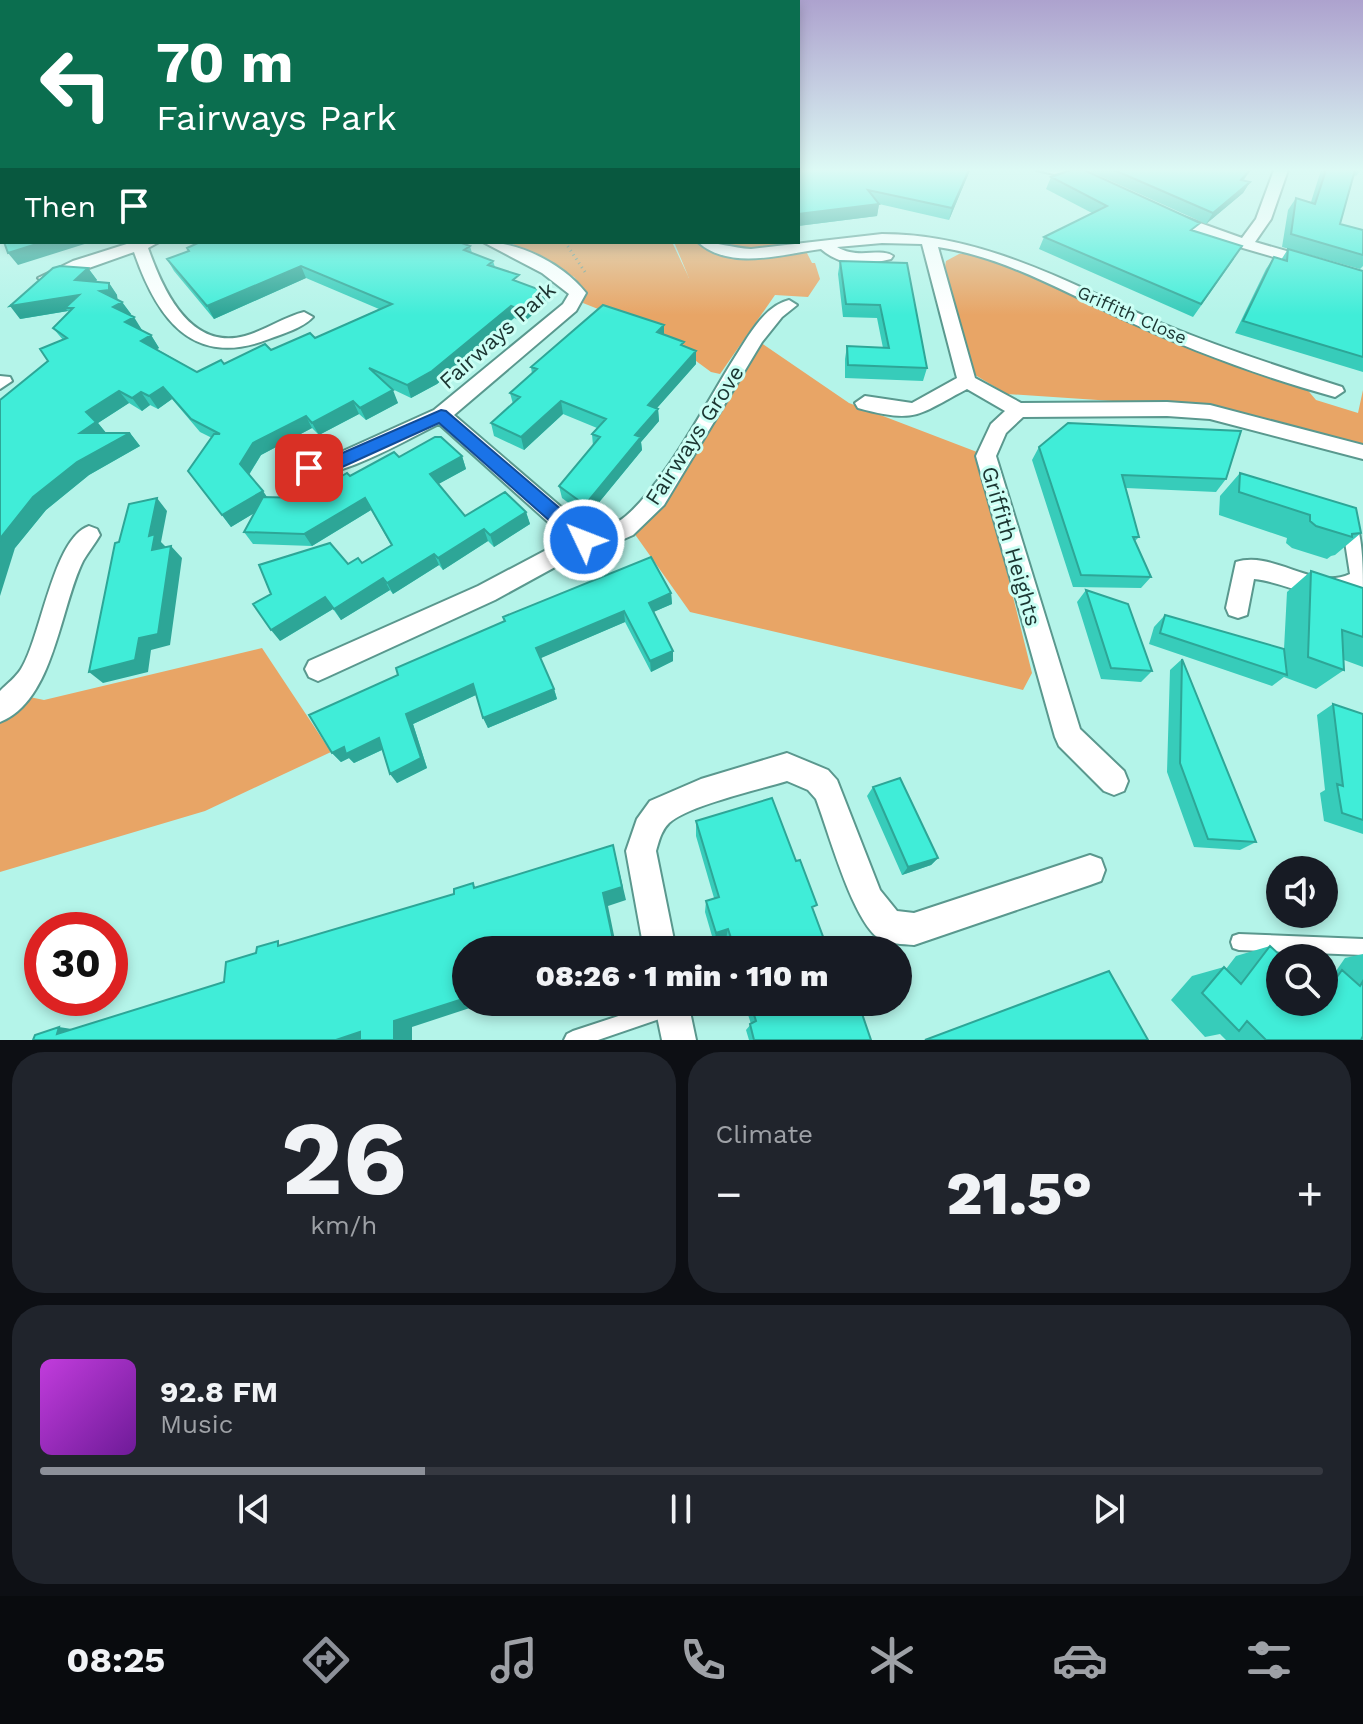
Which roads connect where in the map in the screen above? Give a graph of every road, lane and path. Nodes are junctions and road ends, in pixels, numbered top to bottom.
1 (1172, 219) edge
2 (1264, 219) edge
3 (929, 240) junction
4 (1246, 243) junction
5 (145, 244) edge
6 (495, 244) edge
7 (711, 244) edge
8 (825, 244) junction
9 (885, 256) dead end
10 (1363, 278) edge
11 (44, 279) edge
12 (789, 305) dead end
13 (304, 317) dead end
14 (967, 381) junction
15 (1335, 391) dead end
16 (865, 403) dead end
17 (1018, 410) junction
18 (441, 415) junction
19 (1363, 452) edge
20 (309, 468) dead end
21 (1343, 513) edge
22 (89, 535) dead end
23 (584, 540) junction
24 (1361, 556) edge
25 (1238, 608) dead end
26 (318, 669) dead end
27 (0, 710) edge
28 (1114, 781) dead end
29 (1090, 870) dead end
30 (657, 936) edge
31 (1239, 942) dead end
32 (1363, 947) edge
33 (639, 1016) edge
34 (674, 1016) edge
35 (573, 1040) edge
36 (679, 1040) edge

1 - 4 street
2 - 4 street
3 - 8 street, Griffith Close
3 - 14 street
3 - 15 street, Griffith Close
4 - 10 street
5 - 11 street
5 - 13 street
6 - 18 street, Fairways Park
7 - 8 street, Griffith Close
8 - 9 street
12 - 23 street, Fairways Grove
14 - 16 street
14 - 17 street
17 - 19 street
17 - 28 street, Griffith Heights
18 - 20 street, Fairways Park
18 - 23 street
21 - 24 street
22 - 27 street
23 - 26 street, Fairways Grove
24 - 25 street
29 - 30 street
31 - 32 lane
33 - 35 lane
34 - 36 street

